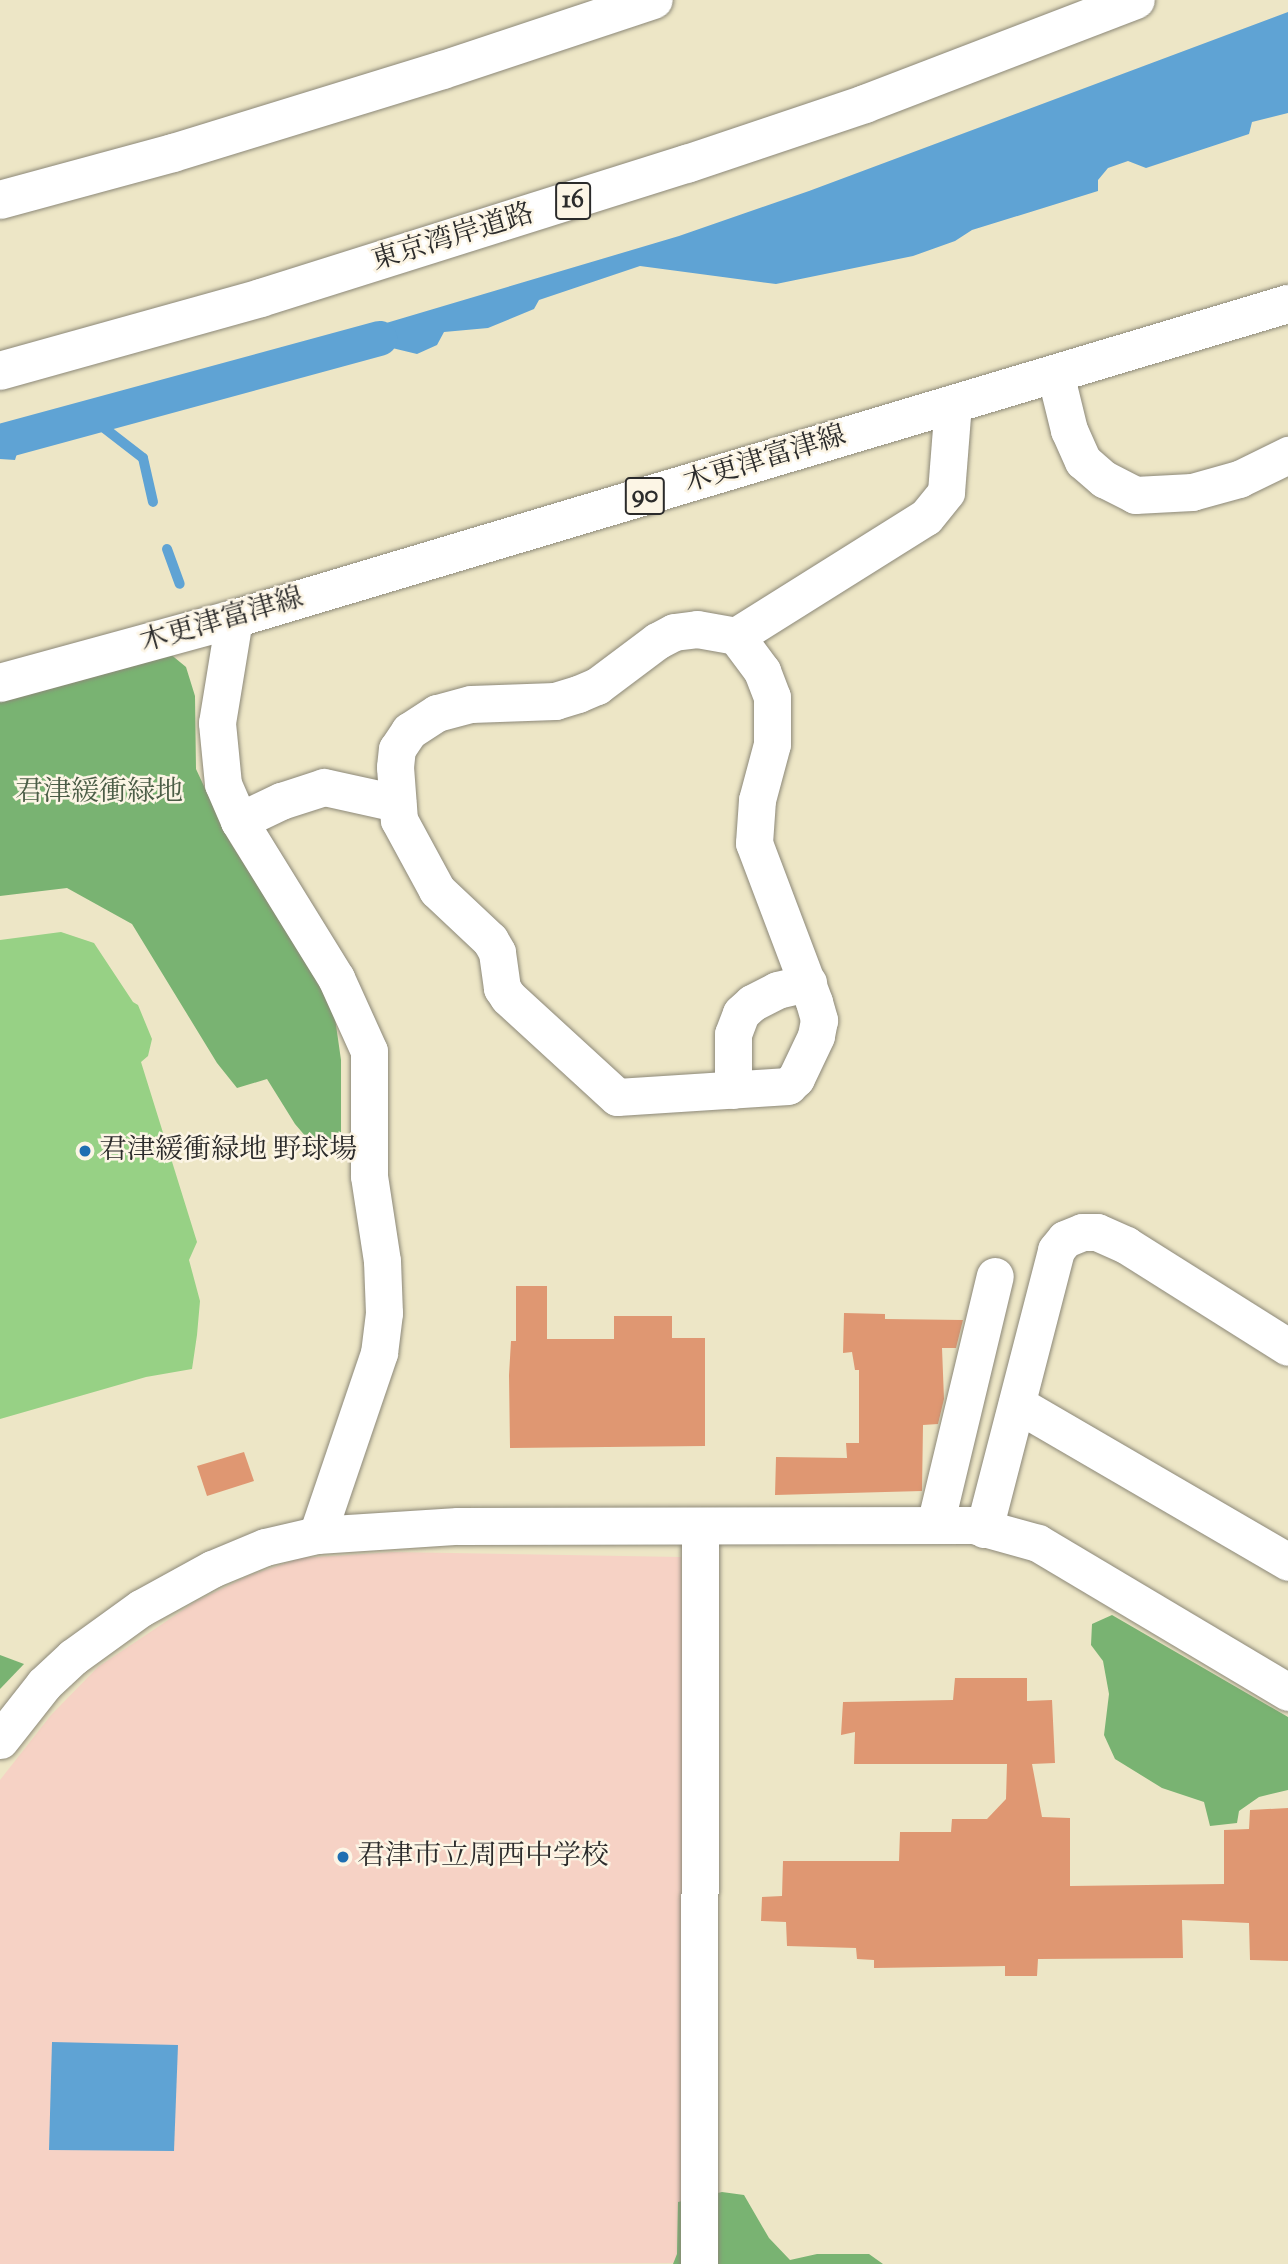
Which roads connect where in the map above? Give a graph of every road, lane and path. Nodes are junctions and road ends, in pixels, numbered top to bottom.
1 (654, 0) edge
2 (1136, 0) edge
3 (0, 200) edge
4 (1288, 304) edge
5 (0, 371) edge
6 (1055, 373) junction
7 (953, 403) junction
8 (1288, 456) edge
9 (234, 619) junction
10 (736, 636) junction
11 (0, 684) edge
12 (397, 803) junction
13 (239, 821) junction
14 (808, 984) junction
15 (733, 1090) junction
16 (995, 1276) dead end
17 (1288, 1347) edge
18 (1017, 1404) junction
19 (935, 1525) junction
20 (700, 1526) junction
21 (984, 1529) junction
22 (317, 1535) junction
23 (1288, 1562) edge
24 (1288, 1692) edge
25 (0, 1740) edge
26 (699, 2264) edge

1 - 3 main road
2 - 5 main road, 東京湾岸道路 / 16
4 - 6 main road, 木更津富津線 / 90
6 - 7 main road, 木更津富津線 / 90
6 - 8 street
7 - 9 main road, 木更津富津線 / 90
7 - 10 street
9 - 11 main road, 木更津富津線 / 90
9 - 13 street
10 - 12 street
10 - 14 street
12 - 13 street
12 - 15 street
13 - 22 street
14 - 15 street
14 - 15 street
16 - 19 street
17 - 18 street
18 - 21 street
18 - 23 street
19 - 20 street
19 - 21 street
20 - 22 street
20 - 26 street
21 - 24 street
22 - 25 street

